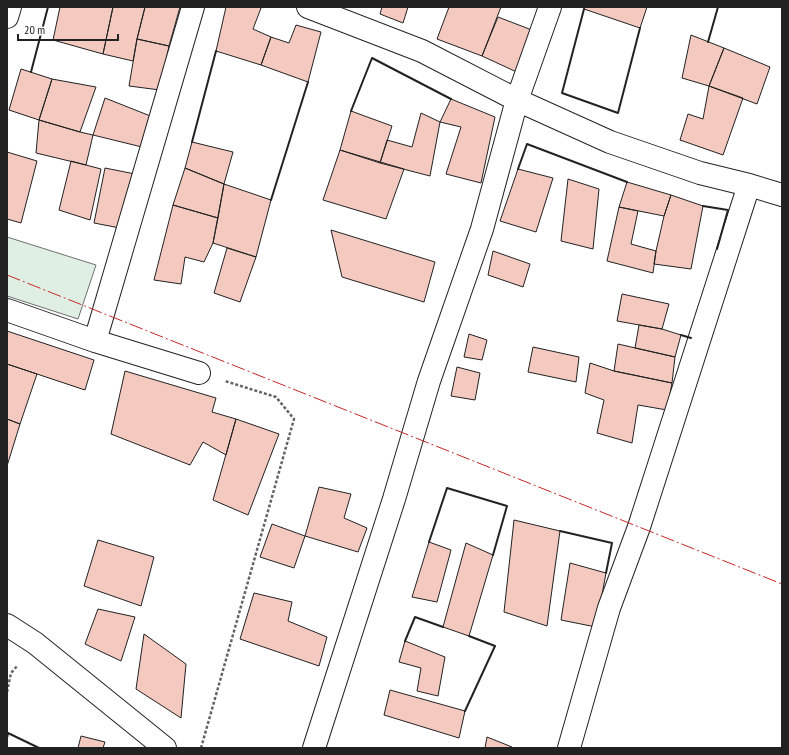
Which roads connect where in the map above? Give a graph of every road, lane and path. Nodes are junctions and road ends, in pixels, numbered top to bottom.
1 (10, 7) edge
2 (193, 7) edge
3 (308, 7) edge
4 (550, 7) edge
5 (7, 17) edge
6 (517, 100) junction
7 (750, 185) junction
8 (782, 194) edge
9 (7, 310) edge
10 (95, 341) junction
11 (199, 373) joint
12 (7, 624) edge
13 (165, 748) edge
14 (201, 748) edge
15 (314, 748) edge
16 (569, 748) edge

1 - 5 street
2 - 10 street
3 - 6 street
4 - 6 street
6 - 7 street
6 - 15 street
7 - 8 street
7 - 16 street
9 - 10 street
10 - 11 street
11 - 14 path
12 - 13 street

